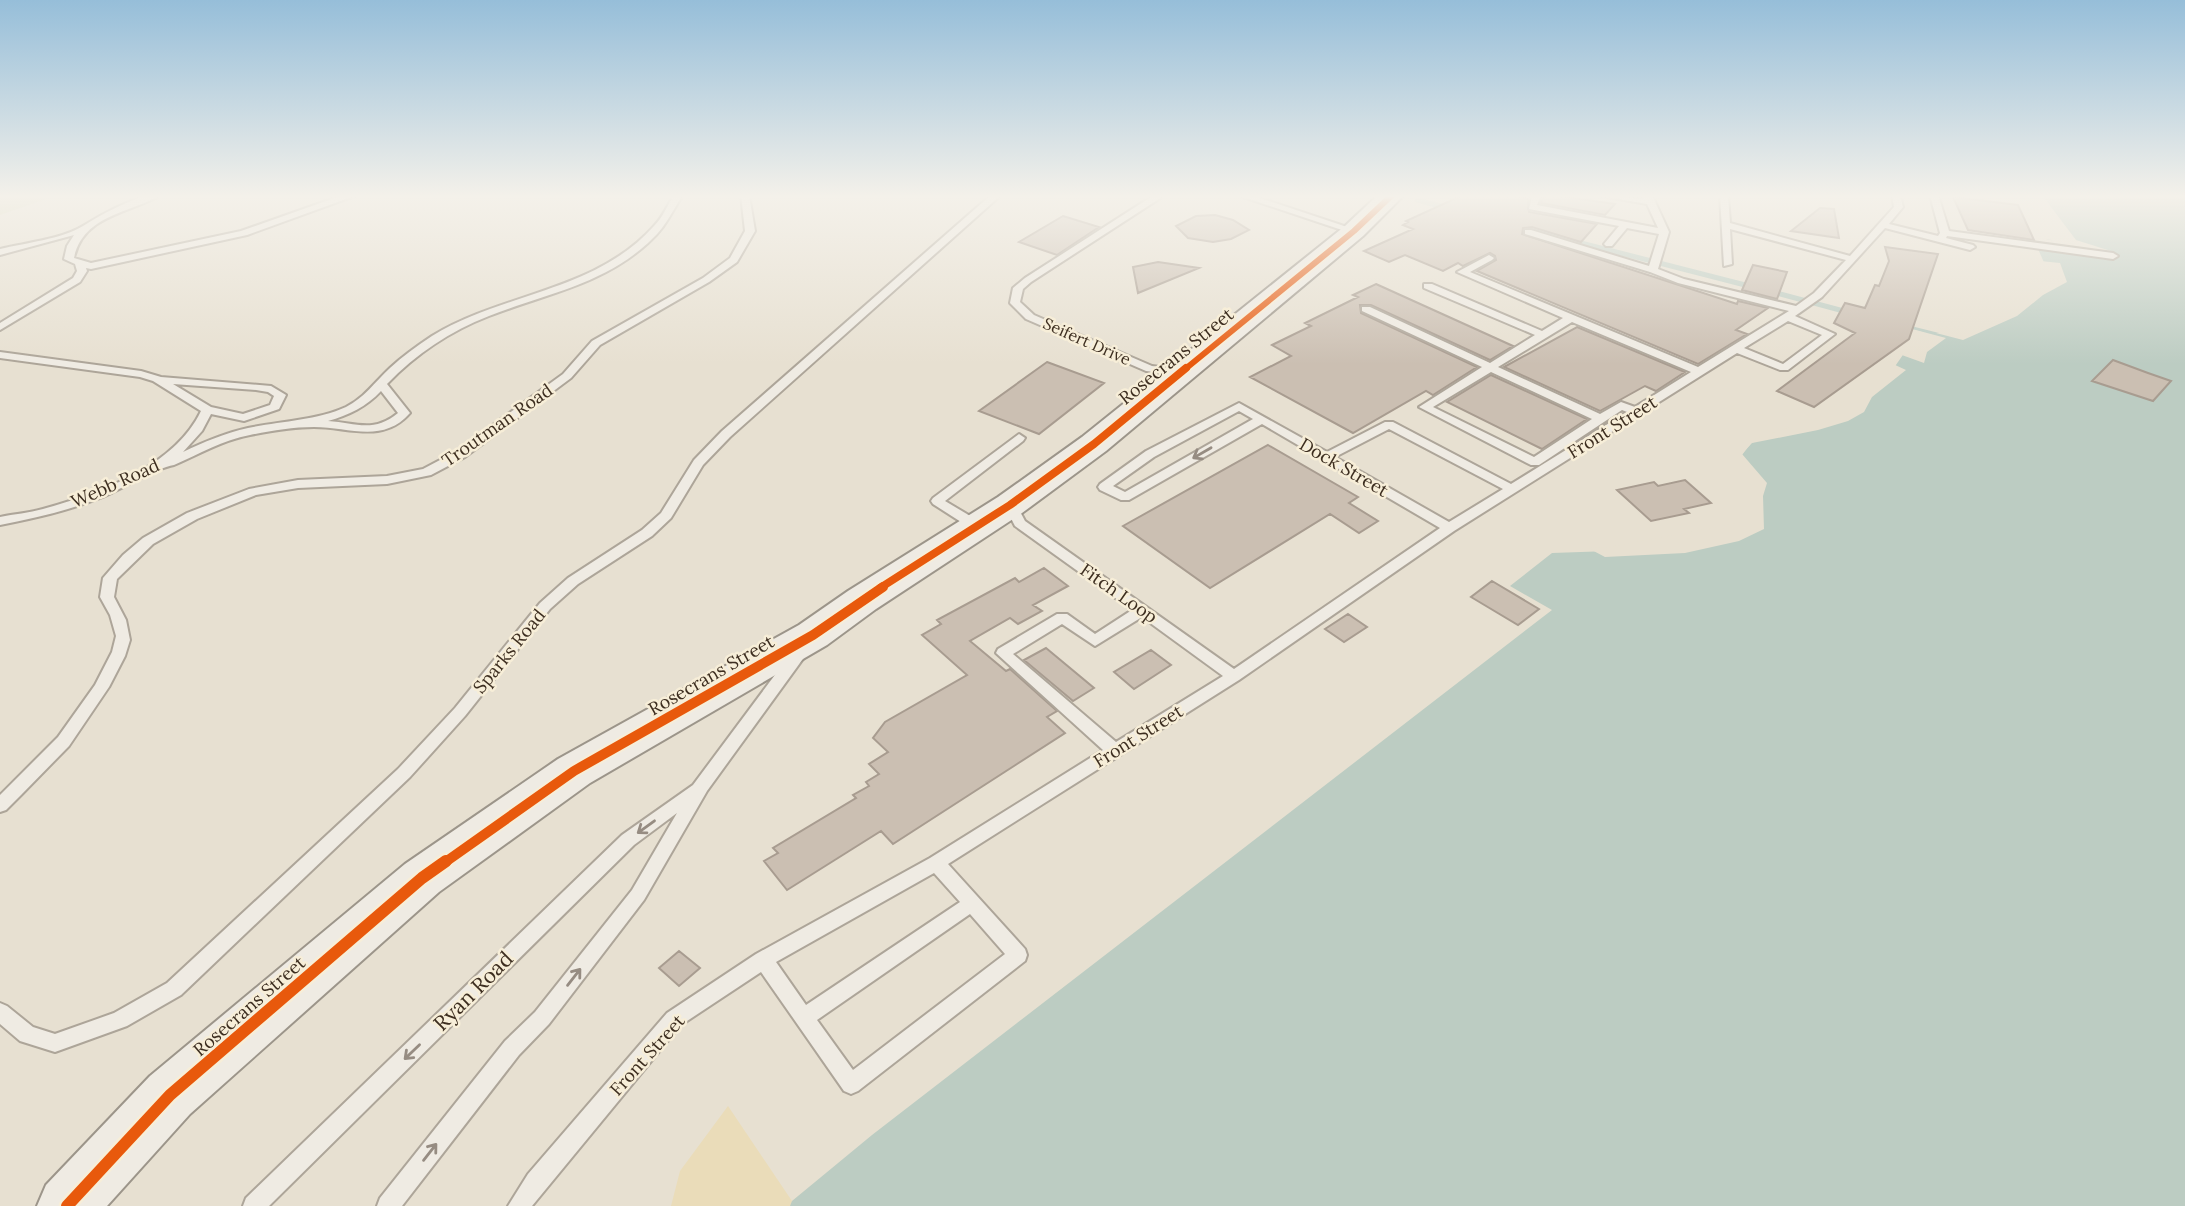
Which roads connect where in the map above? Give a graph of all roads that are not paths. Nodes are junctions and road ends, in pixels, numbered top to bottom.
1 (15, 251) edge
2 (69, 251) edge
3 (157, 251) edge
4 (631, 251) edge
5 (739, 251) edge
6 (933, 251) edge
7 (1073, 251) edge
8 (1328, 251) edge
9 (1602, 251) edge
10 (1659, 251) edge
11 (1727, 251) edge
12 (1823, 251) edge
13 (1859, 251) edge
14 (2073, 251) edge
15 (2113, 256) dead end
16 (1489, 258) dead end
17 (1852, 259) junction
18 (0, 260) edge
19 (80, 263) junction
20 (1727, 264) dead end
21 (1655, 265) junction
22 (1427, 286) dead end
23 (1801, 308) junction
24 (1366, 309) dead end
25 (1571, 318) junction
26 (0, 327) edge
27 (1543, 335) junction
28 (1736, 349) junction
29 (0, 355) edge
30 (1490, 367) junction
31 (1181, 372) junction
32 (1700, 372) junction
33 (157, 379) junction
34 (381, 384) junction
35 (207, 410) junction
36 (1636, 412) junction
37 (1262, 419) junction
38 (1601, 419) junction
39 (297, 424) junction
40 (1018, 438) dead end
41 (1326, 457) junction
42 (143, 474) junction
43 (1512, 489) junction
44 (994, 516) junction
45 (0, 521) edge
46 (1449, 528) junction
47 (1143, 611) junction
48 (813, 635) junction
49 (1234, 676) junction
50 (1115, 751) junction
51 (701, 786) junction
52 (0, 806) edge
53 (936, 863) junction
54 (972, 903) junction
55 (763, 960) junction
56 (0, 1012) edge
57 (805, 1017) junction
58 (67, 1206) edge
59 (254, 1206) edge
60 (388, 1206) edge
61 (519, 1206) edge

1 - 18 lane
2 - 19 lane
3 - 19 lane
4 - 34 lane
5 - 52 lane, Troutman Road
6 - 56 lane, Sparks Road
7 - 31 lane, Seifert Drive
8 - 31 street, Rosecrans Street
9 - 21 lane
10 - 21 lane
11 - 20 lane
12 - 17 lane
13 - 17 lane, Front Street
14 - 15 lane
16 - 25 lane
17 - 23 lane, Front Street
19 - 26 lane
21 - 23 lane
22 - 27 lane
23 - 28 lane, Front Street
23 - 28 lane
24 - 30 lane
25 - 27 lane
25 - 32 lane
27 - 30 lane
28 - 32 lane, Front Street
29 - 33 lane
30 - 38 lane
30 - 38 lane
31 - 44 street, Rosecrans Street
32 - 36 lane, Front Street
33 - 35 lane
33 - 35 lane
34 - 39 lane
34 - 39 lane
35 - 42 lane, Webb Road
36 - 38 lane
36 - 43 lane, Front Street
37 -> 37 lane, Dock Street
37 - 41 lane, Dock Street
39 - 42 lane
40 - 44 lane, Fitch Loop
41 - 43 lane
41 - 46 lane, Dock Street
42 - 45 lane, Webb Road
43 - 46 lane, Front Street
44 - 47 lane, Fitch Loop
44 - 48 street, Rosecrans Street
46 - 49 lane, Front Street
47 - 49 lane, Fitch Loop
47 - 50 lane
48 - 51 lane, Ryan Road
48 - 58 street, Rosecrans Street
49 - 50 lane, Front Street
50 - 53 lane, Front Street
51 -> 59 lane, Ryan Road
60 -> 51 lane, Ryan Road
53 - 54 lane
53 - 55 lane, Front Street
54 - 57 lane
54 - 57 lane
55 - 57 lane
55 - 61 lane, Front Street

